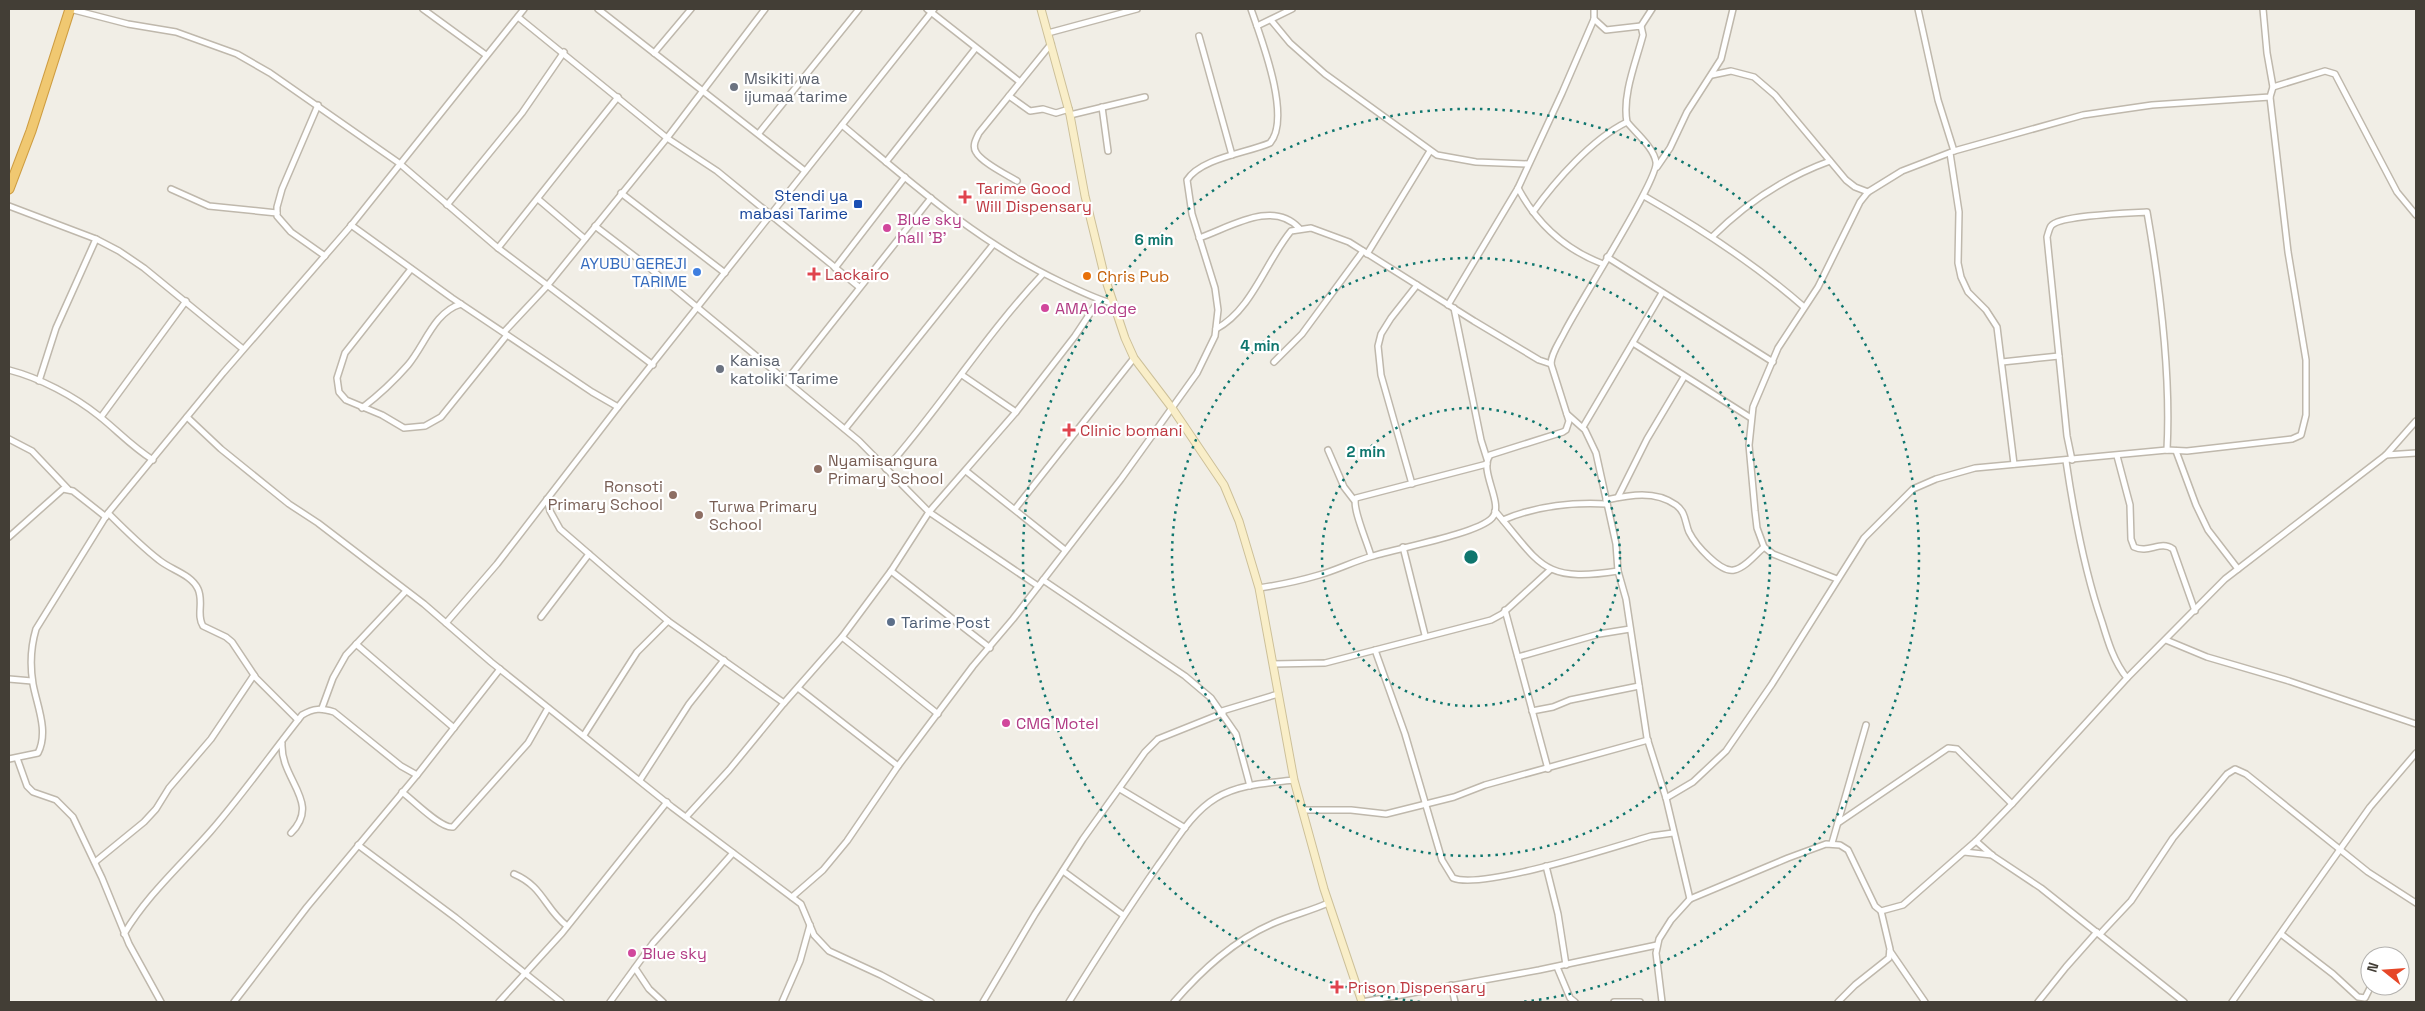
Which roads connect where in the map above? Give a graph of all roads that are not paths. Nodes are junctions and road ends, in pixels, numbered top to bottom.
1 (70, 9) edge
2 (524, 9) edge
3 (598, 9) edge
4 (691, 9) edge
5 (765, 9) edge
6 (859, 9) edge
7 (1041, 9) edge
8 (1136, 9) edge
9 (1251, 9) edge
10 (1292, 9) edge
11 (1594, 9) edge
12 (1652, 9) edge
13 (1734, 9) edge
14 (1918, 9) edge
15 (2263, 9) edge
16 (426, 10) edge
17 (930, 10) edge
18 (518, 16) junction
19 (1594, 19) junction
20 (1271, 20) junction
21 (1257, 26) junction
22 (1641, 26) junction
23 (1048, 33) junction
24 (1199, 36) dead end
25 (1051, 44) junction
26 (975, 49) junction
27 (564, 52) junction
28 (654, 53) junction
29 (486, 55) junction
30 (1712, 75) junction
31 (1020, 82) junction
32 (2274, 87) junction
33 (701, 91) junction
34 (1009, 96) junction
35 (618, 97) junction
36 (1146, 97) dead end
37 (2270, 97) junction
38 (318, 105) junction
39 (1102, 107) junction
40 (1069, 112) junction
41 (1627, 122) junction
42 (842, 125) junction
43 (758, 133) junction
44 (667, 138) junction
45 (1108, 151) dead end
46 (1430, 151) junction
47 (1952, 152) junction
48 (1232, 155) junction
49 (1830, 161) junction
50 (886, 162) junction
51 (399, 163) junction
52 (1528, 164) junction
53 (1657, 168) junction
54 (805, 171) junction
55 (905, 177) junction
56 (1017, 181) dead end
57 (1518, 188) junction
58 (9, 189) edge
59 (171, 190) dead end
60 (1868, 192) junction
61 (620, 194) junction
62 (1644, 196) junction
63 (931, 198) junction
64 (538, 199) junction
65 (447, 205) junction
66 (9, 206) edge
67 (1533, 212) junction
68 (277, 213) junction
69 (2416, 215) edge
70 (770, 216) junction
71 (351, 226) junction
72 (595, 226) junction
73 (1299, 228) junction
74 (1712, 237) junction
75 (1199, 238) junction
76 (96, 239) junction
77 (585, 239) junction
78 (992, 246) junction
79 (498, 248) junction
80 (1365, 252) junction
81 (325, 256) junction
82 (1607, 258) junction
83 (1603, 264) junction
84 (835, 268) junction
85 (411, 269) junction
86 (725, 273) junction
87 (1043, 274) junction
88 (1417, 285) junction
89 (547, 286) junction
90 (859, 288) junction
91 (1662, 293) junction
92 (1099, 300) junction
93 (186, 301) junction
94 (461, 304) junction
95 (1114, 304) junction
96 (1448, 305) junction
97 (1804, 307) junction
98 (1454, 308) junction
99 (698, 309) junction
100 (1216, 329) junction
101 (506, 333) junction
102 (1633, 344) junction
103 (243, 349) junction
104 (2059, 356) junction
105 (1134, 358) junction
106 (1274, 362) dead end
107 (1773, 362) junction
108 (2002, 362) junction
109 (1551, 364) junction
110 (653, 365) junction
111 (9, 370) edge
112 (962, 375) junction
113 (1684, 377) junction
114 (39, 381) junction
115 (786, 381) junction
116 (618, 407) junction
117 (362, 408) junction
118 (1172, 408) junction
119 (1016, 412) junction
120 (1567, 414) junction
121 (101, 417) junction
122 (187, 417) junction
123 (1751, 418) junction
124 (2416, 421) edge
125 (1583, 427) junction
126 (845, 429) junction
127 (9, 439) edge
128 (1328, 450) dead end
129 (2167, 450) junction
130 (2176, 451) junction
131 (2416, 452) edge
132 (2386, 455) junction
133 (2117, 456) junction
134 (153, 460) junction
135 (2069, 460) junction
136 (1487, 462) junction
137 (2014, 464) junction
138 (886, 469) junction
139 (966, 471) junction
140 (1412, 484) junction
141 (68, 489) junction
142 (1618, 498) junction
143 (547, 499) junction
144 (1354, 500) junction
145 (1607, 502) junction
146 (1015, 509) junction
147 (1496, 511) junction
148 (929, 512) junction
149 (107, 515) junction
150 (1503, 520) junction
151 (9, 536) edge
152 (1403, 547) junction
153 (1764, 547) junction
154 (1065, 550) junction
155 (588, 554) junction
156 (1371, 556) junction
157 (2238, 569) junction
158 (1550, 570) junction
159 (892, 571) junction
160 (1618, 571) junction
161 (1837, 579) junction
162 (1043, 580) junction
163 (1038, 586) junction
164 (1259, 588) junction
165 (406, 591) junction
166 (1505, 610) junction
167 (2195, 611) junction
168 (541, 617) dead end
169 (668, 621) junction
170 (446, 623) junction
171 (1630, 629) junction
172 (1425, 636) junction
173 (842, 637) junction
174 (2166, 640) junction
175 (356, 644) junction
176 (990, 648) junction
177 (1375, 650) junction
178 (1518, 657) junction
179 (724, 660) junction
180 (1273, 664) junction
181 (500, 669) junction
182 (254, 675) junction
183 (2127, 678) junction
184 (9, 679) edge
185 (32, 681) junction
186 (1640, 686) junction
187 (798, 688) junction
188 (1278, 694) junction
189 (784, 703) junction
190 (322, 708) junction
191 (548, 708) junction
192 (1532, 711) junction
193 (1223, 712) junction
194 (938, 714) junction
195 (298, 720) junction
196 (2416, 724) edge
197 (1866, 725) dead end
198 (454, 728) junction
199 (584, 735) junction
200 (1648, 740) junction
201 (282, 742) junction
202 (2416, 752) edge
203 (17, 758) junction
204 (9, 759) edge
205 (898, 766) junction
206 (1548, 769) junction
207 (417, 775) junction
208 (640, 780) junction
209 (1294, 780) junction
210 (1250, 786) junction
211 (1120, 789) junction
212 (402, 792) junction
213 (1666, 798) junction
214 (667, 802) junction
215 (2012, 804) junction
216 (1424, 805) junction
217 (1302, 810) junction
218 (686, 817) junction
219 (1838, 824) junction
220 (1185, 828) junction
221 (1672, 833) junction
222 (291, 834) dead end
223 (1976, 841) junction
224 (1832, 843) junction
225 (358, 845) junction
226 (2342, 849) junction
227 (1963, 852) junction
228 (733, 853) junction
229 (1993, 856) junction
230 (95, 862) junction
231 (1546, 866) junction
232 (1062, 871) junction
233 (514, 874) dead end
234 (792, 897) junction
235 (1690, 899) junction
236 (1328, 902) junction
237 (2416, 903) edge
238 (1881, 911) junction
239 (1123, 915) junction
240 (810, 925) junction
241 (567, 926) junction
242 (124, 934) junction
243 (2098, 934) junction
244 (2281, 934) junction
245 (1657, 945) junction
246 (1890, 951) junction
247 (1566, 965) junction
248 (1557, 967) junction
249 (635, 968) junction
250 (525, 974) junction
251 (1451, 985) junction
252 (2366, 996) edge
253 (160, 1002) edge
254 (237, 1002) edge
255 (499, 1002) edge
256 (561, 1002) edge
257 (610, 1002) edge
258 (663, 1002) edge
259 (782, 1002) edge
260 (931, 1002) edge
261 (983, 1002) edge
262 (1069, 1002) edge
263 (1174, 1002) edge
264 (1362, 1002) edge
265 (1455, 1002) edge
266 (1575, 1002) edge
267 (1614, 1002) edge
268 (1640, 1002) edge
269 (1662, 1002) edge
270 (1838, 1002) edge
271 (1925, 1002) edge
272 (2038, 1002) edge
273 (2184, 1002) edge
274 (2232, 1002) edge

1 - 38 street
1 - 58 highway
2 - 18 street
3 - 28 street
4 - 28 street
5 - 33 street
6 - 43 street
7 - 23 main road
8 - 23 street
9 - 21 street
10 - 20 street
11 - 19 street
12 - 22 street
13 - 30 street
14 - 47 street
15 - 32 street
16 - 29 street
17 - 26 street
17 - 42 street
18 - 27 street
18 - 29 street
19 - 22 street
19 - 52 street
20 - 21 street
20 - 46 street
21 - 48 street
22 - 41 street
23 - 25 main road
24 - 48 street
25 - 31 street
25 - 40 main road
26 - 31 street
26 - 50 street
27 - 35 street
27 - 65 street
28 - 33 street
29 - 51 street
30 - 49 street
30 - 53 street
31 - 34 street
32 - 37 street
32 - 69 street
33 - 43 street
33 - 44 street
34 - 40 street
34 - 56 street
35 - 44 street
35 - 64 street
36 - 39 street
37 - 47 street
37 - 130 street
38 - 51 street
38 - 68 street
39 - 40 street
39 - 45 street
40 - 95 main road
41 - 53 street
41 - 67 street
42 - 50 street
42 - 54 street
43 - 54 street
44 - 61 street
44 - 70 street
46 - 52 street
46 - 80 street
47 - 60 street
47 - 108 street
48 - 75 street
49 - 60 street
49 - 74 street
50 - 55 street
51 - 65 street
51 - 71 street
52 - 57 street
53 - 62 street
54 - 70 street
55 - 63 street
55 - 84 street
57 - 67 street
57 - 96 street
59 - 68 street
60 - 97 street
61 - 72 street
61 - 86 street
62 - 74 street
62 - 82 street
63 - 78 street
63 - 90 street
64 - 77 street
64 - 79 street
65 - 79 street
66 - 76 street
67 - 83 street
68 - 81 street
70 - 84 street
70 - 86 street
71 - 81 street
71 - 85 street
72 - 77 street
72 - 99 street
73 - 75 street
73 - 80 street
73 - 100 street
74 - 97 street
75 - 100 street
76 - 93 street
76 - 114 street
77 - 89 street
78 - 87 street
78 - 126 street
79 - 89 street
80 - 88 street
80 - 106 street
81 - 103 street
82 - 83 street
82 - 91 street
83 - 109 street
84 - 90 street
85 - 94 street
85 - 117 street
86 - 99 street
87 - 92 street
87 - 112 street
88 - 96 street
88 - 140 street
89 - 101 street
89 - 110 street
90 - 115 street
91 - 102 street
91 - 107 street
92 - 95 street
92 - 119 street
93 - 103 street
93 - 121 street
94 - 101 street
94 - 117 street
95 - 105 main road
96 - 98 street
97 - 107 street
98 - 109 street
98 - 136 street
99 - 110 street
99 - 115 street
100 - 118 street
101 - 116 street
101 - 117 street
102 - 113 street
102 - 125 street
103 - 122 street
104 - 108 street
104 - 129 street
104 - 135 street
105 - 118 main road
105 - 146 street
107 - 123 street
108 - 137 street
109 - 120 street
110 - 116 street
111 - 114 street
112 - 119 street
112 - 138 street
113 - 123 street
113 - 142 street
114 - 121 street
115 - 126 street
116 - 143 street
118 - 154 street
118 - 164 main road
119 - 139 street
120 - 125 street
120 - 136 street
121 - 134 street
122 - 134 street
122 - 165 street
123 - 153 street
124 - 132 street
125 - 145 street
126 - 138 street
127 - 141 street
128 - 144 street
129 - 130 street
129 - 133 street
130 - 157 street
131 - 132 street
132 - 157 street
133 - 135 street
133 - 167 street
134 - 149 street
135 - 137 street
135 - 183 street
136 - 140 street
136 - 147 street
137 - 161 street
138 - 148 street
139 - 146 street
139 - 148 street
140 - 144 street
141 - 149 street
141 - 151 street
142 - 145 street
142 - 153 street
143 - 155 street
143 - 170 street
144 - 156 street
145 - 150 street
145 - 160 street
146 - 154 street
147 - 150 street
147 - 152 street
148 - 159 street
148 - 163 street
149 - 182 street
149 - 185 street
150 - 158 street
152 - 156 street
152 - 172 street
153 - 161 street
154 - 162 street
155 - 168 street
155 - 169 street
156 - 164 street
157 - 167 street
158 - 160 street
158 - 166 street
159 - 173 street
159 - 176 street
160 - 171 street
161 - 213 street
162 - 163 street
162 - 193 street
163 - 176 street
164 - 180 main road
165 - 170 street
165 - 175 street
166 - 172 street
166 - 178 street
167 - 174 street
169 - 179 street
169 - 199 street
170 - 181 street
171 - 178 street
171 - 186 street
172 - 177 street
173 - 187 street
173 - 194 street
174 - 183 street
174 - 196 street
175 - 190 street
175 - 198 street
176 - 194 street
177 - 180 street
177 - 216 street
178 - 192 street
179 - 189 street
179 - 208 street
180 - 188 main road
181 - 191 street
181 - 198 street
182 - 195 street
182 - 230 street
183 - 215 street
184 - 185 street
185 - 203 street
186 - 192 street
186 - 200 street
187 - 189 street
187 - 205 street
188 - 193 street
188 - 209 main road
189 - 218 street
190 - 195 street
190 - 207 street
191 - 199 street
191 - 212 street
192 - 206 street
193 - 210 street
193 - 211 street
194 - 205 street
195 - 201 street
197 - 219 street
198 - 207 street
199 - 208 street
200 - 206 street
200 - 213 street
201 - 222 street
201 - 242 street
202 - 226 street
203 - 204 street
203 - 230 street
205 - 234 street
206 - 216 street
207 - 212 street
208 - 214 street
209 - 210 street
209 - 217 main road
210 - 220 street
211 - 220 street
211 - 232 street
212 - 225 street
213 - 221 street
214 - 218 street
214 - 241 street
215 - 219 street
215 - 223 street
216 - 217 street
216 - 231 street
217 - 236 main road
218 - 228 street
219 - 224 street
220 - 239 street
221 - 231 street
221 - 235 street
223 - 227 street
223 - 229 street
224 - 235 street
224 - 238 street
225 - 250 street
225 - 254 street
226 - 237 street
226 - 243 street
226 - 244 street
227 - 229 street
227 - 238 street
228 - 234 street
228 - 249 street
229 - 243 street
230 - 242 street
231 - 247 street
232 - 239 street
232 - 261 street
233 - 241 street
234 - 240 street
235 - 245 street
236 - 263 street
236 - 264 main road
238 - 246 street
239 - 262 street
240 - 259 street
240 - 260 street
241 - 250 street
242 - 253 street
243 - 272 street
243 - 273 street
244 - 252 street
244 - 274 street
245 - 247 street
245 - 269 street
246 - 270 street
246 - 271 street
247 - 248 street
248 - 251 street
248 - 266 street
249 - 257 street
249 - 258 street
250 - 255 street
250 - 256 street
251 - 264 street
251 - 265 street
267 - 268 street

